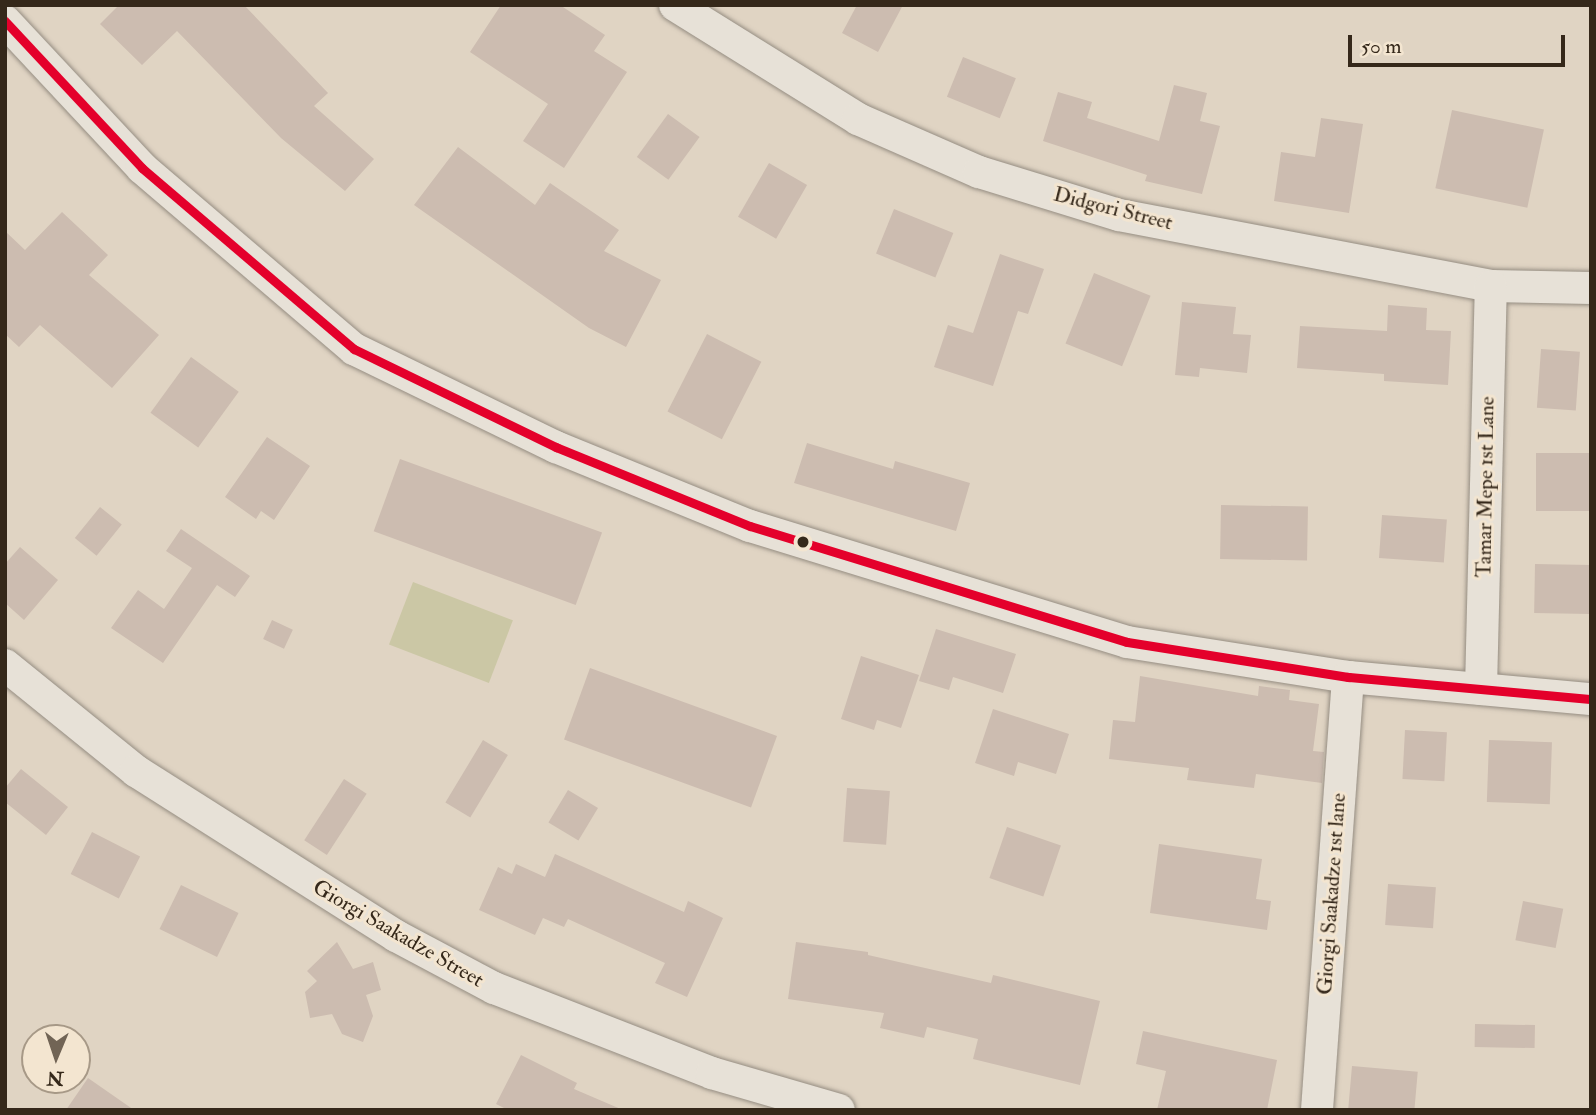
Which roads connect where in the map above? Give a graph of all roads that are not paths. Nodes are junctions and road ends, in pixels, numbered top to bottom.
1 (675, 5) edge
2 (5, 21) edge
3 (1491, 286) junction
4 (1591, 288) edge
5 (5, 665) edge
6 (1348, 677) junction
7 (1481, 689) junction
8 (1591, 699) edge
9 (839, 1110) edge
10 (1317, 1110) edge

1 - 3 street, Didgori Street
2 - 6 street
3 - 4 street, Didgori Street
3 - 7 street, Tamar Mepe 1st Lane
5 - 9 street, Giorgi Saakadze Street
6 - 7 street
6 - 10 street, Giorgi Saakadze 1st lane
7 - 8 street

